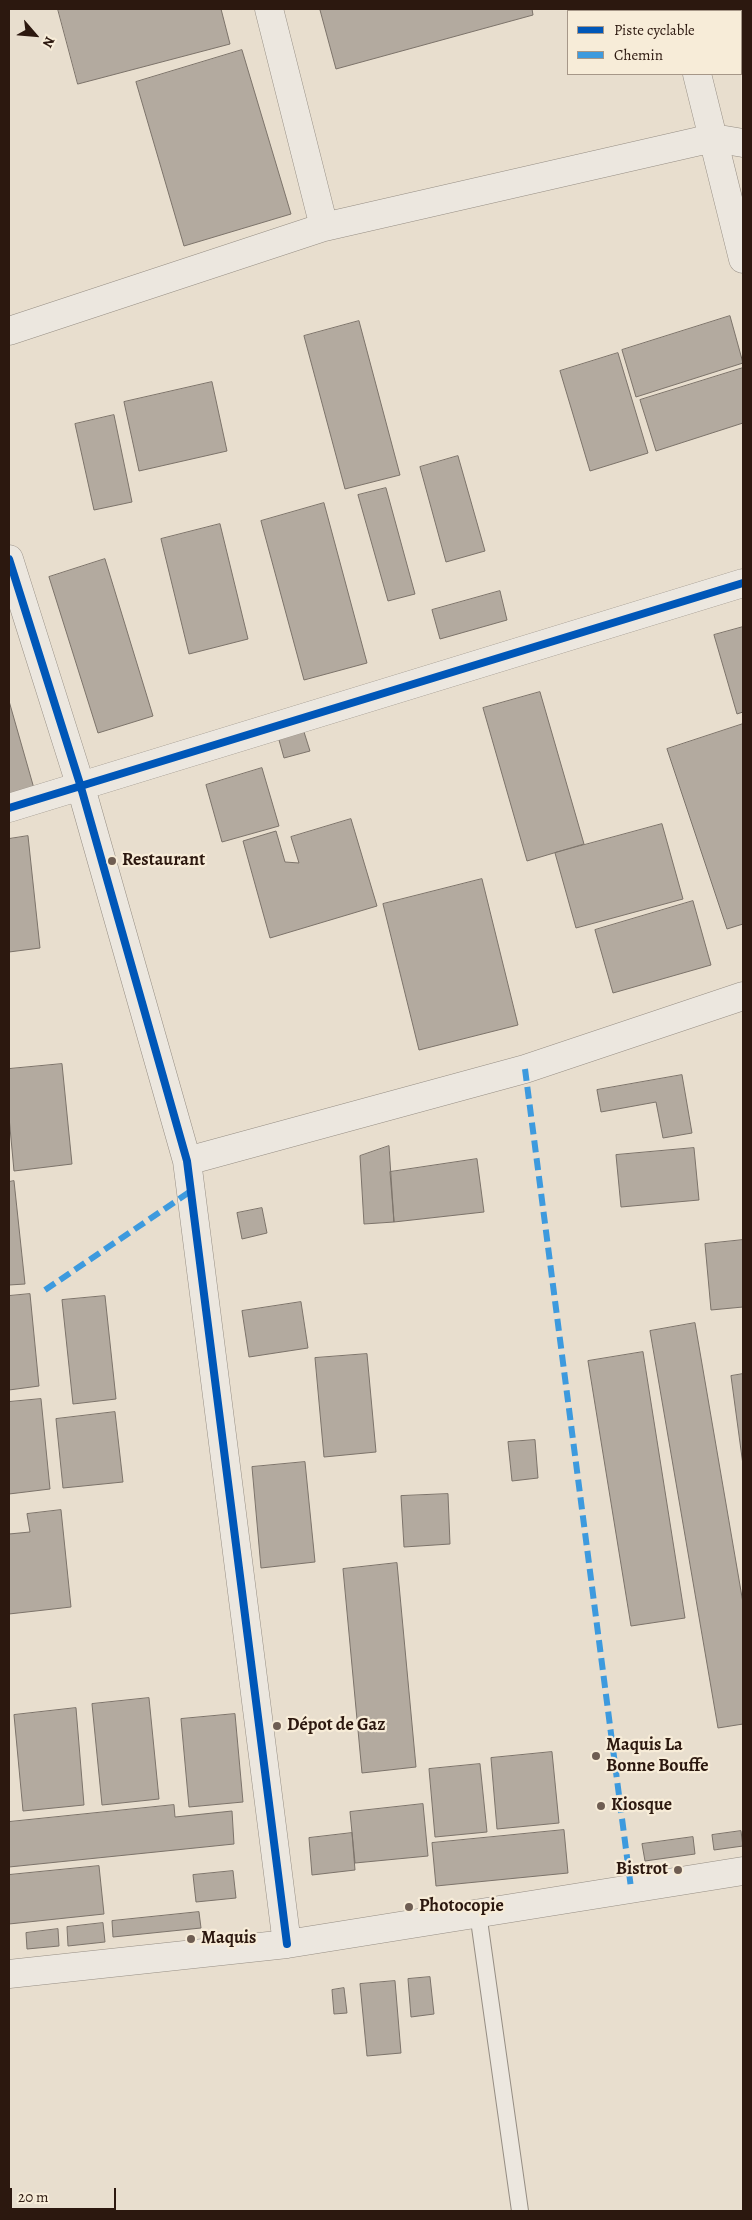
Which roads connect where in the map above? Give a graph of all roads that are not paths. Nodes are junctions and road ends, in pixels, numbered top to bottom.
1 (269, 9) edge
2 (697, 75) edge
3 (713, 138) junction
4 (743, 143) edge
5 (324, 227) junction
6 (743, 259) edge
7 (9, 331) edge
8 (9, 559) edge
9 (743, 583) edge
10 (80, 784) junction
11 (9, 808) edge
12 (743, 996) edge
13 (187, 1161) junction
14 (743, 1871) edge
15 (478, 1914) junction
16 (287, 1944) junction
17 (9, 1974) edge
18 (520, 2211) edge

1 - 5 street
2 - 3 street
3 - 4 street
3 - 5 street
3 - 6 street
5 - 7 street
8 - 10 street
9 - 10 street
10 - 11 street
10 - 13 street
12 - 13 street
13 - 16 street
14 - 15 street
15 - 16 street
15 - 18 lane
16 - 17 street

